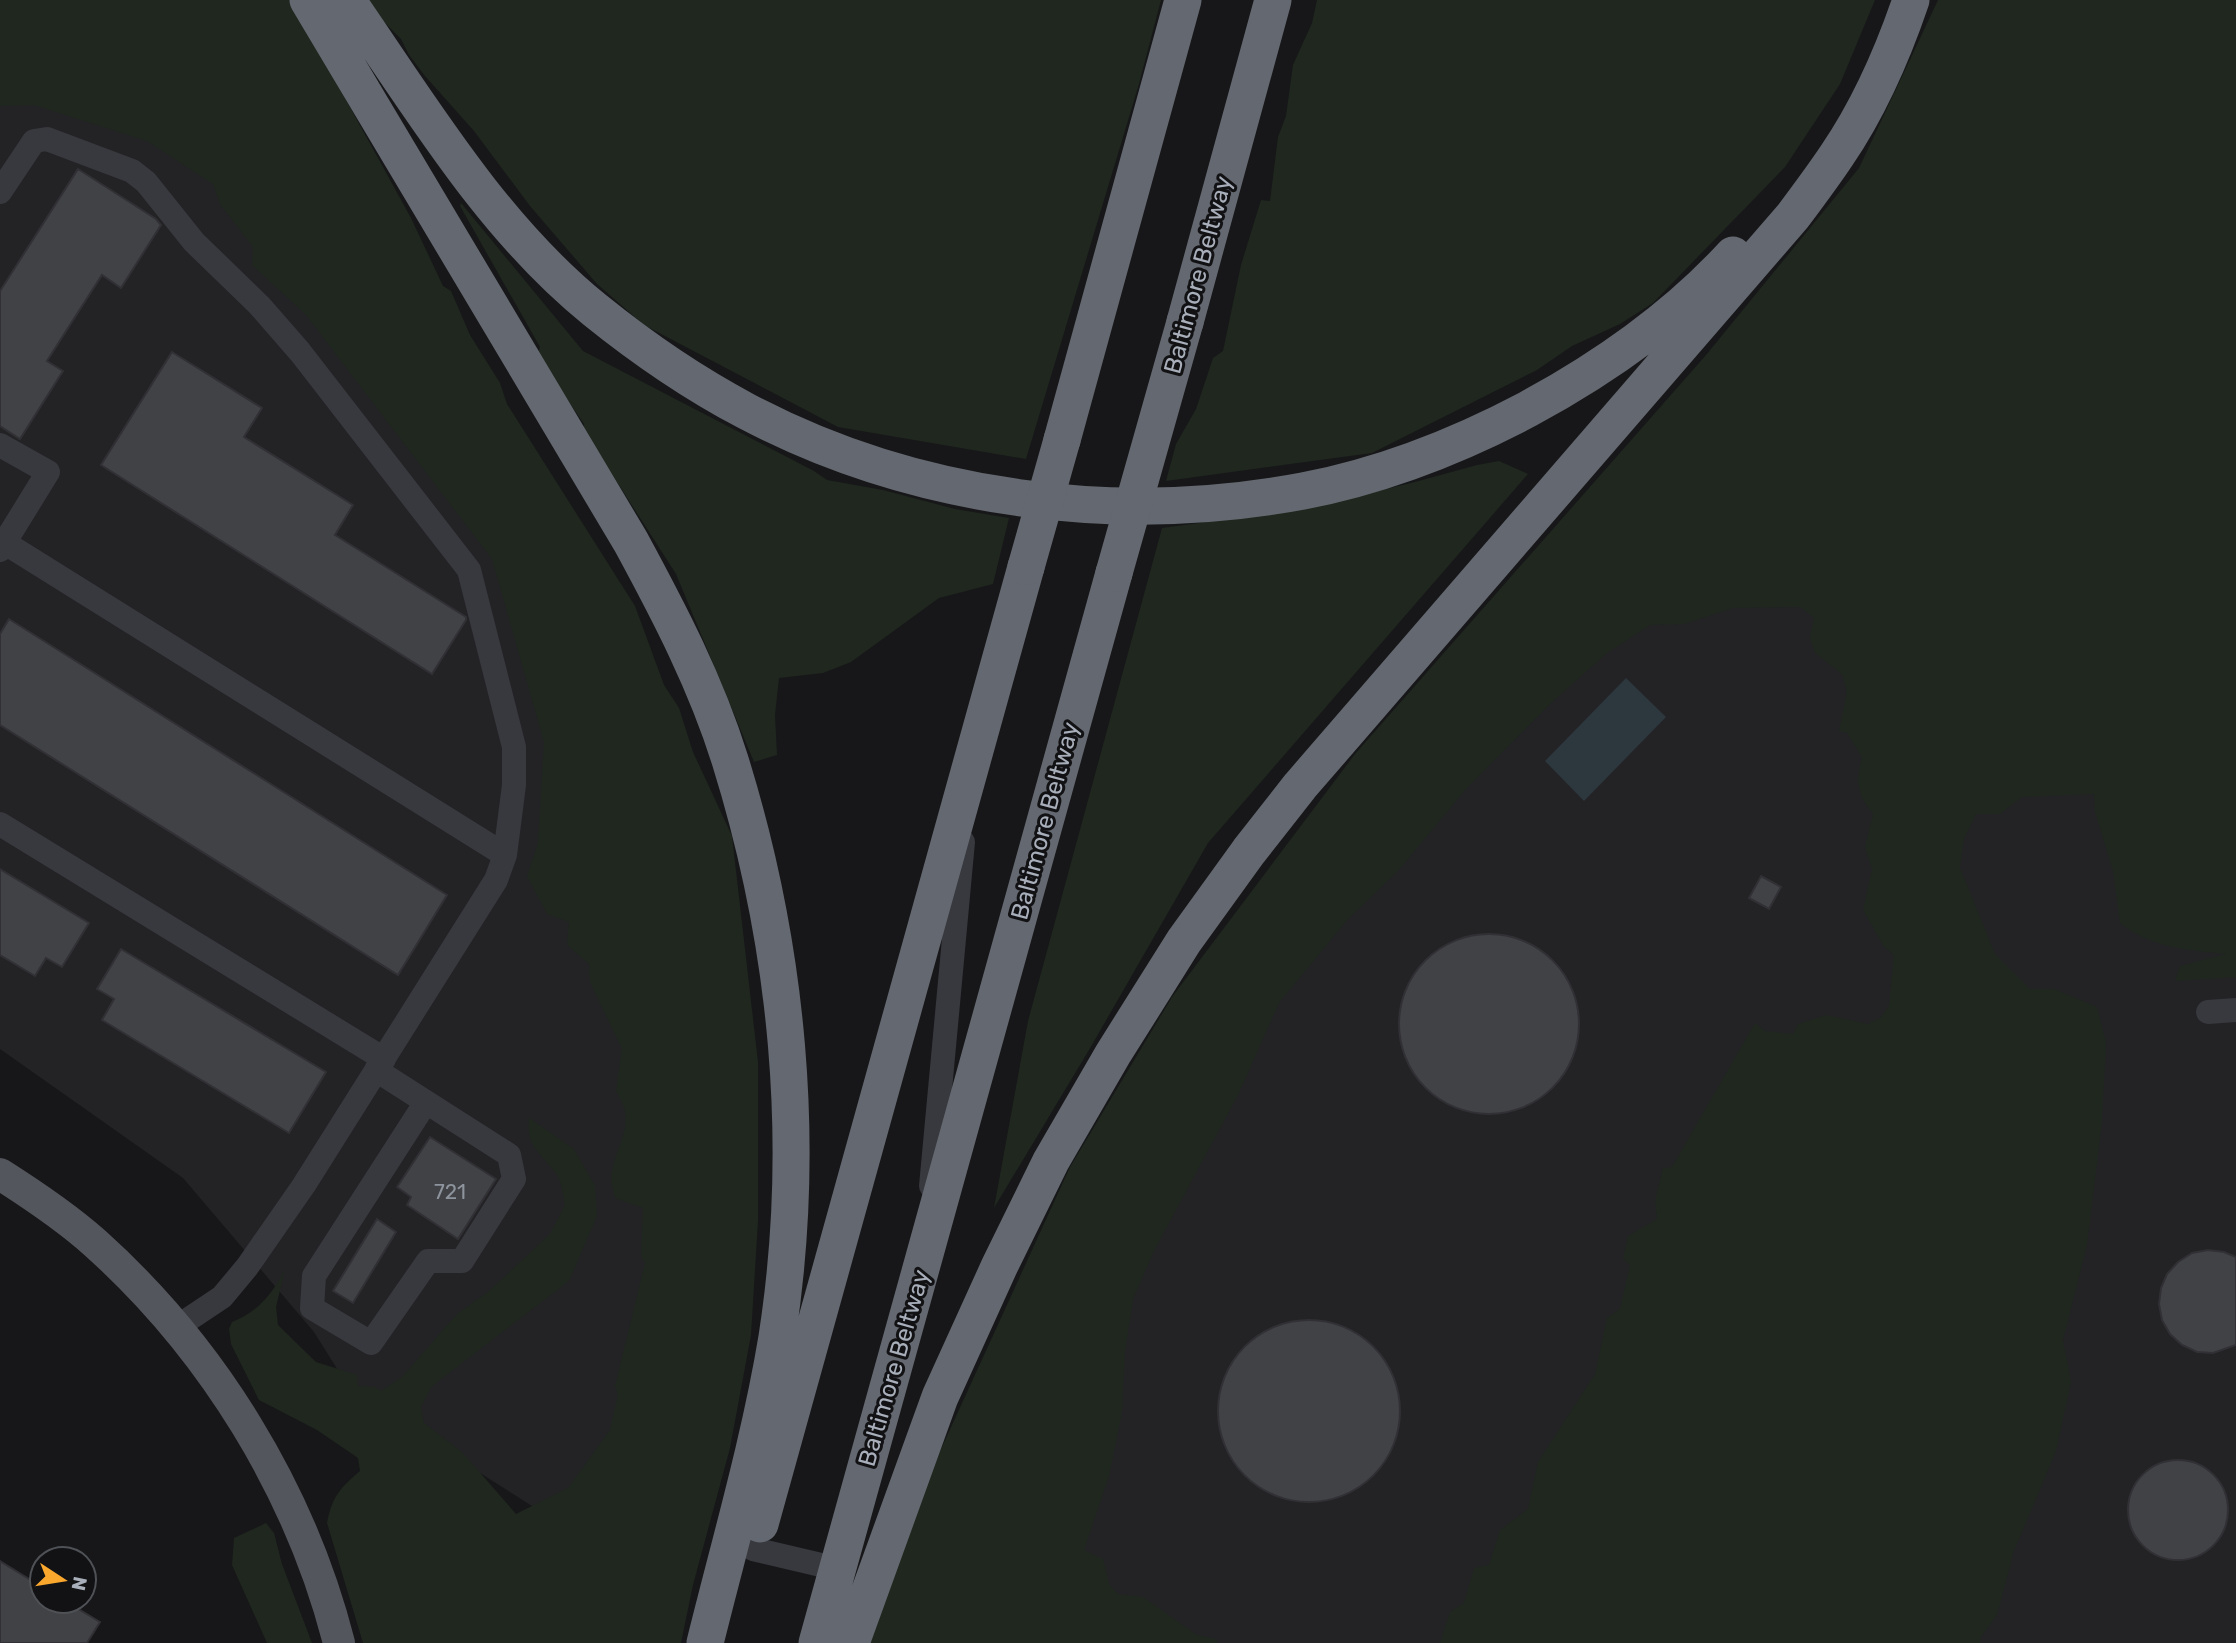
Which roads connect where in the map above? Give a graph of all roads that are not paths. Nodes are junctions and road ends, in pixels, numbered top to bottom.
1 (308, 0) edge
2 (347, 0) edge
3 (1183, 0) edge
4 (1273, 0) edge
5 (1902, 0) edge
6 (1911, 0) edge
7 (0, 192) edge
8 (0, 444) edge
9 (2, 546) edge
10 (970, 772) junction
11 (0, 824) edge
12 (505, 855) junction
13 (2236, 1010) edge
14 (2208, 1012) dead end
15 (380, 1065) junction
16 (426, 1102) junction
17 (0, 1174) edge
18 (924, 1258) junction
19 (177, 1326) junction
20 (753, 1549) junction
21 (838, 1569) junction
22 (339, 1643) edge
23 (705, 1643) edge
24 (727, 1643) edge
25 (817, 1643) edge
26 (851, 1643) edge

1 - 23 highway
2 - 5 highway
3 - 10 highway, bridge
4 - 18 highway, Baltimore Beltway, bridge
6 - 26 highway
7 - 12 lane
8 - 9 lane
9 - 12 lane
10 - 18 lane
10 - 20 highway
11 - 15 lane
12 - 15 lane
13 - 14 lane
15 - 16 lane
15 - 19 lane
16 - 16 lane
17 - 19 main road
18 - 21 highway, Baltimore Beltway
19 - 22 main road
20 - 21 lane
20 - 24 highway
21 - 25 highway, Baltimore Beltway

